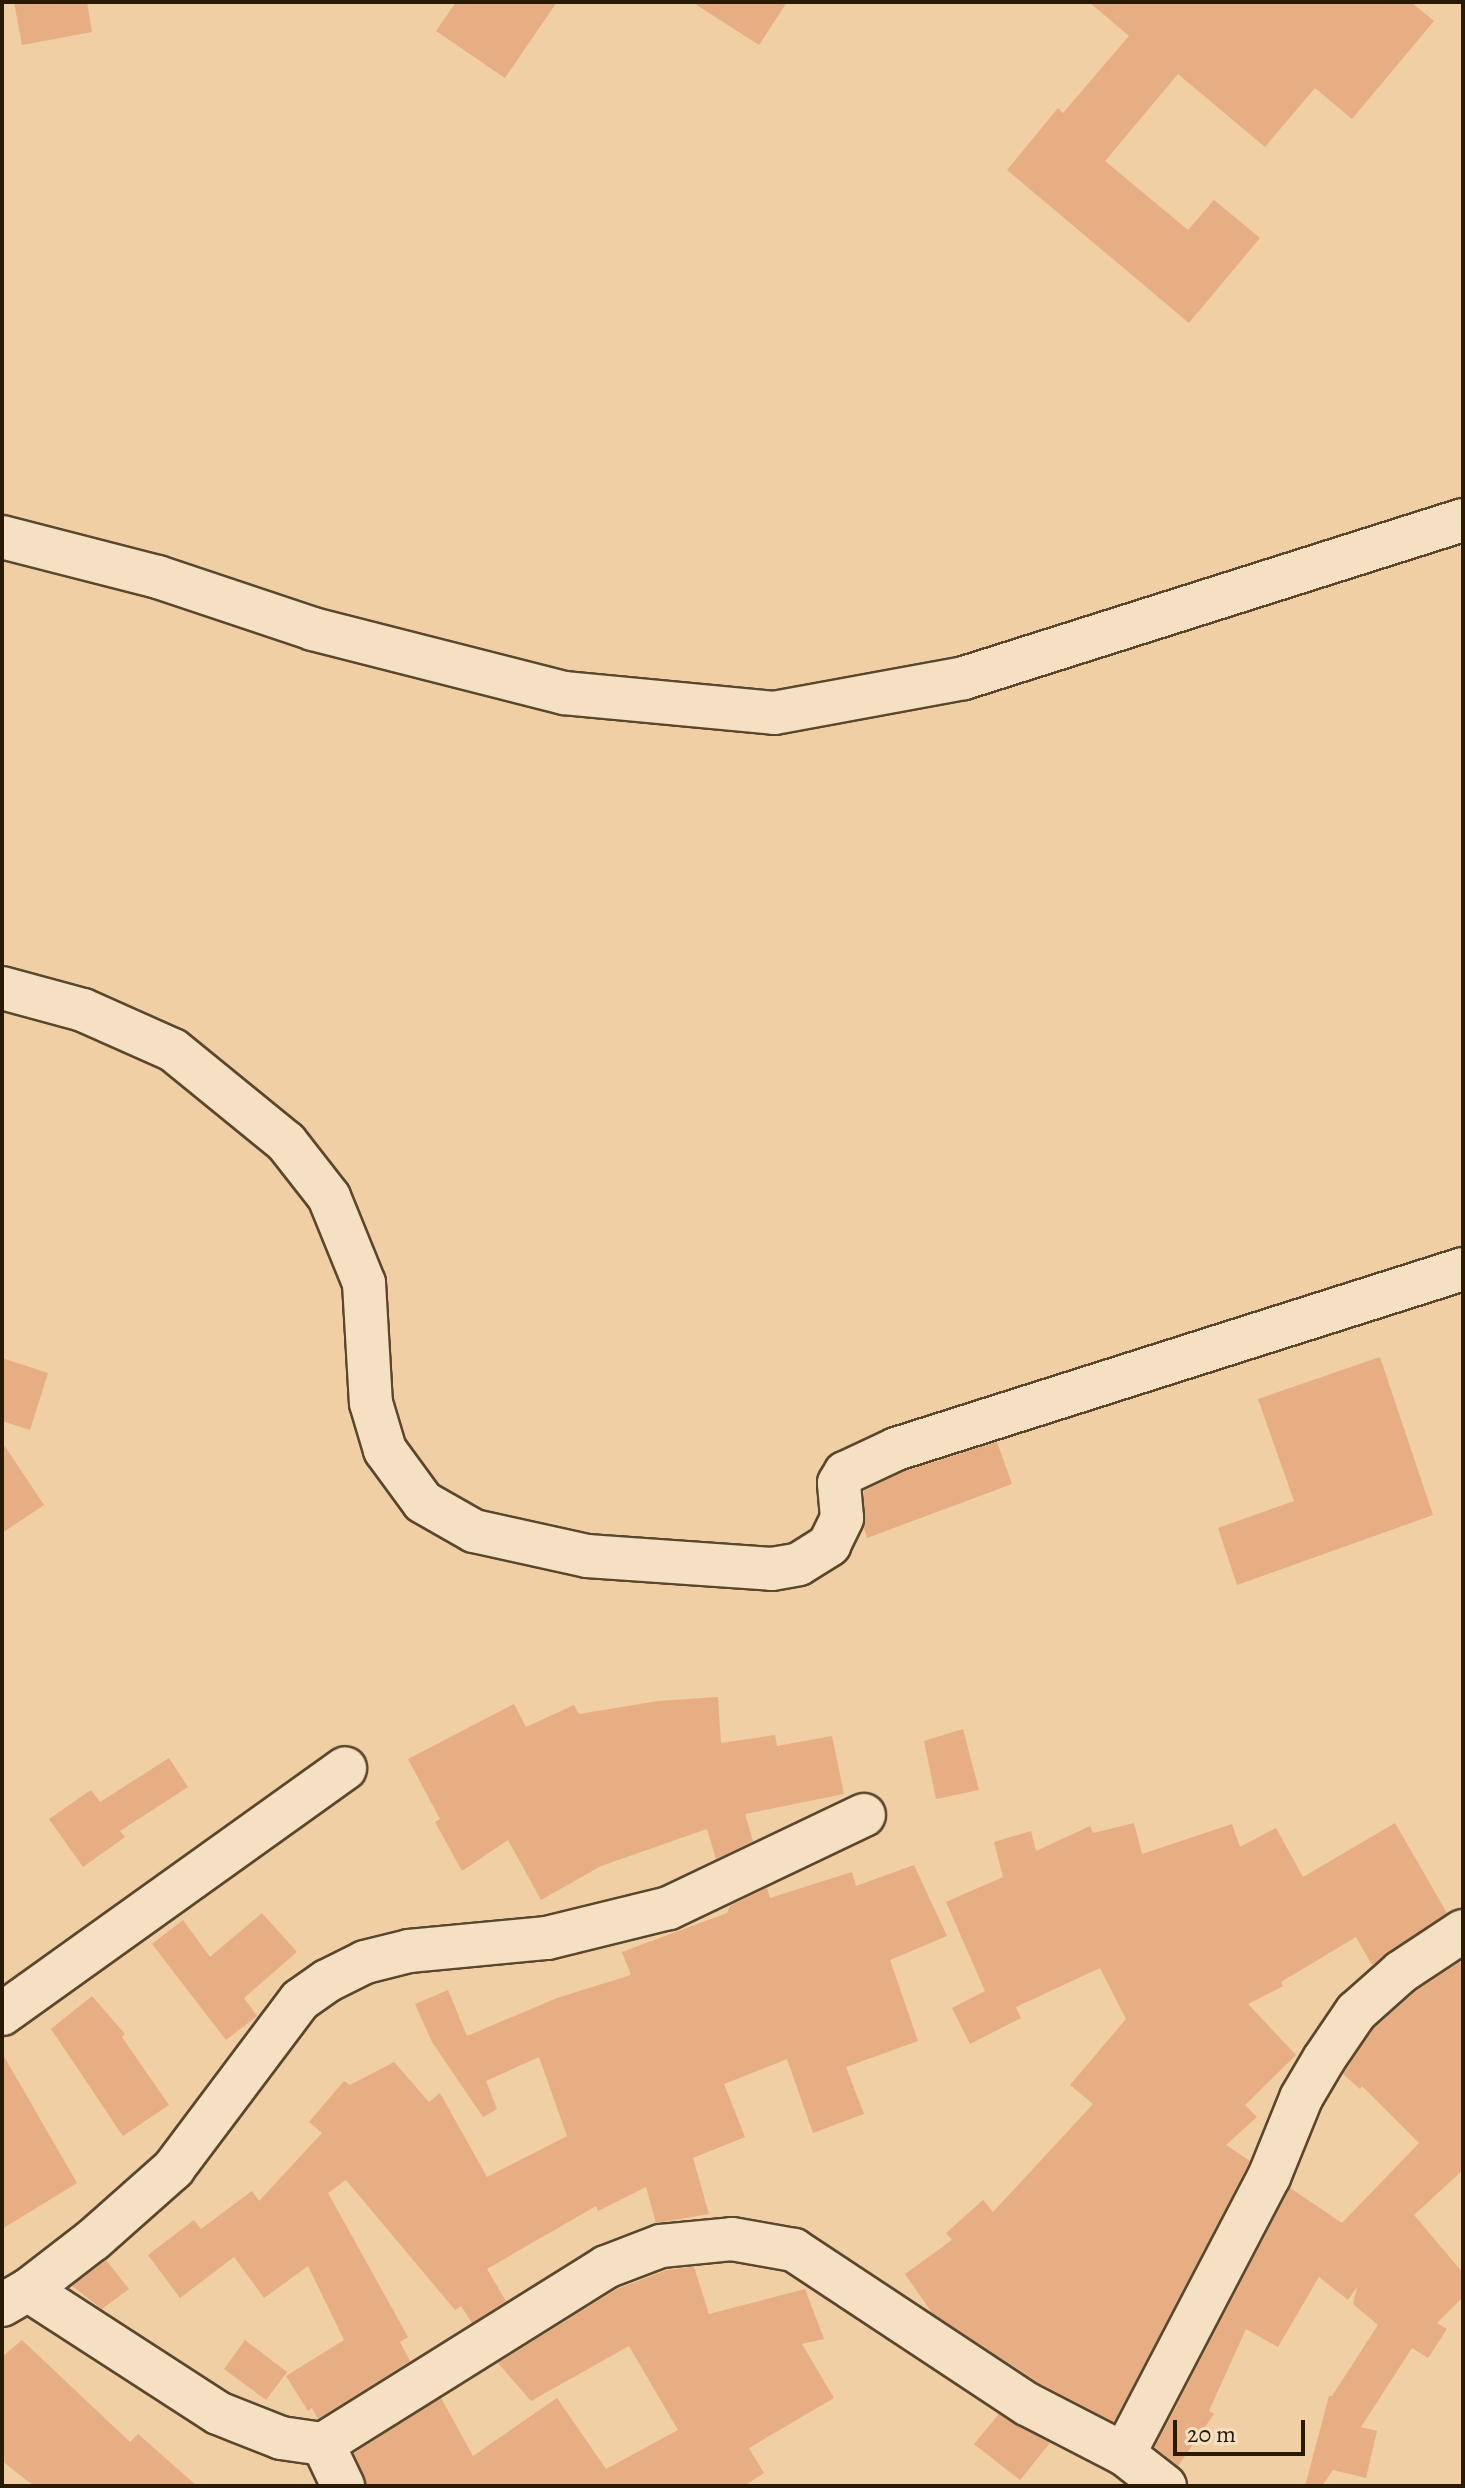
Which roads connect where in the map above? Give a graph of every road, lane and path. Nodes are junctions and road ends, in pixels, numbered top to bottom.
1 (1463, 520) edge
2 (2, 537) edge
3 (2, 988) edge
4 (1463, 1269) edge
5 (345, 1768) dead end
6 (864, 1815) dead end
7 (1463, 1931) edge
8 (2, 2014) edge
9 (15, 2298) edge
10 (323, 2444) junction
11 (1124, 2454) junction
12 (343, 2486) edge
13 (1165, 2486) edge

1 - 2 street
3 - 4 street
5 - 8 street
6 - 9 street
7 - 11 street
9 - 10 street
10 - 11 street
10 - 12 street
11 - 13 street

